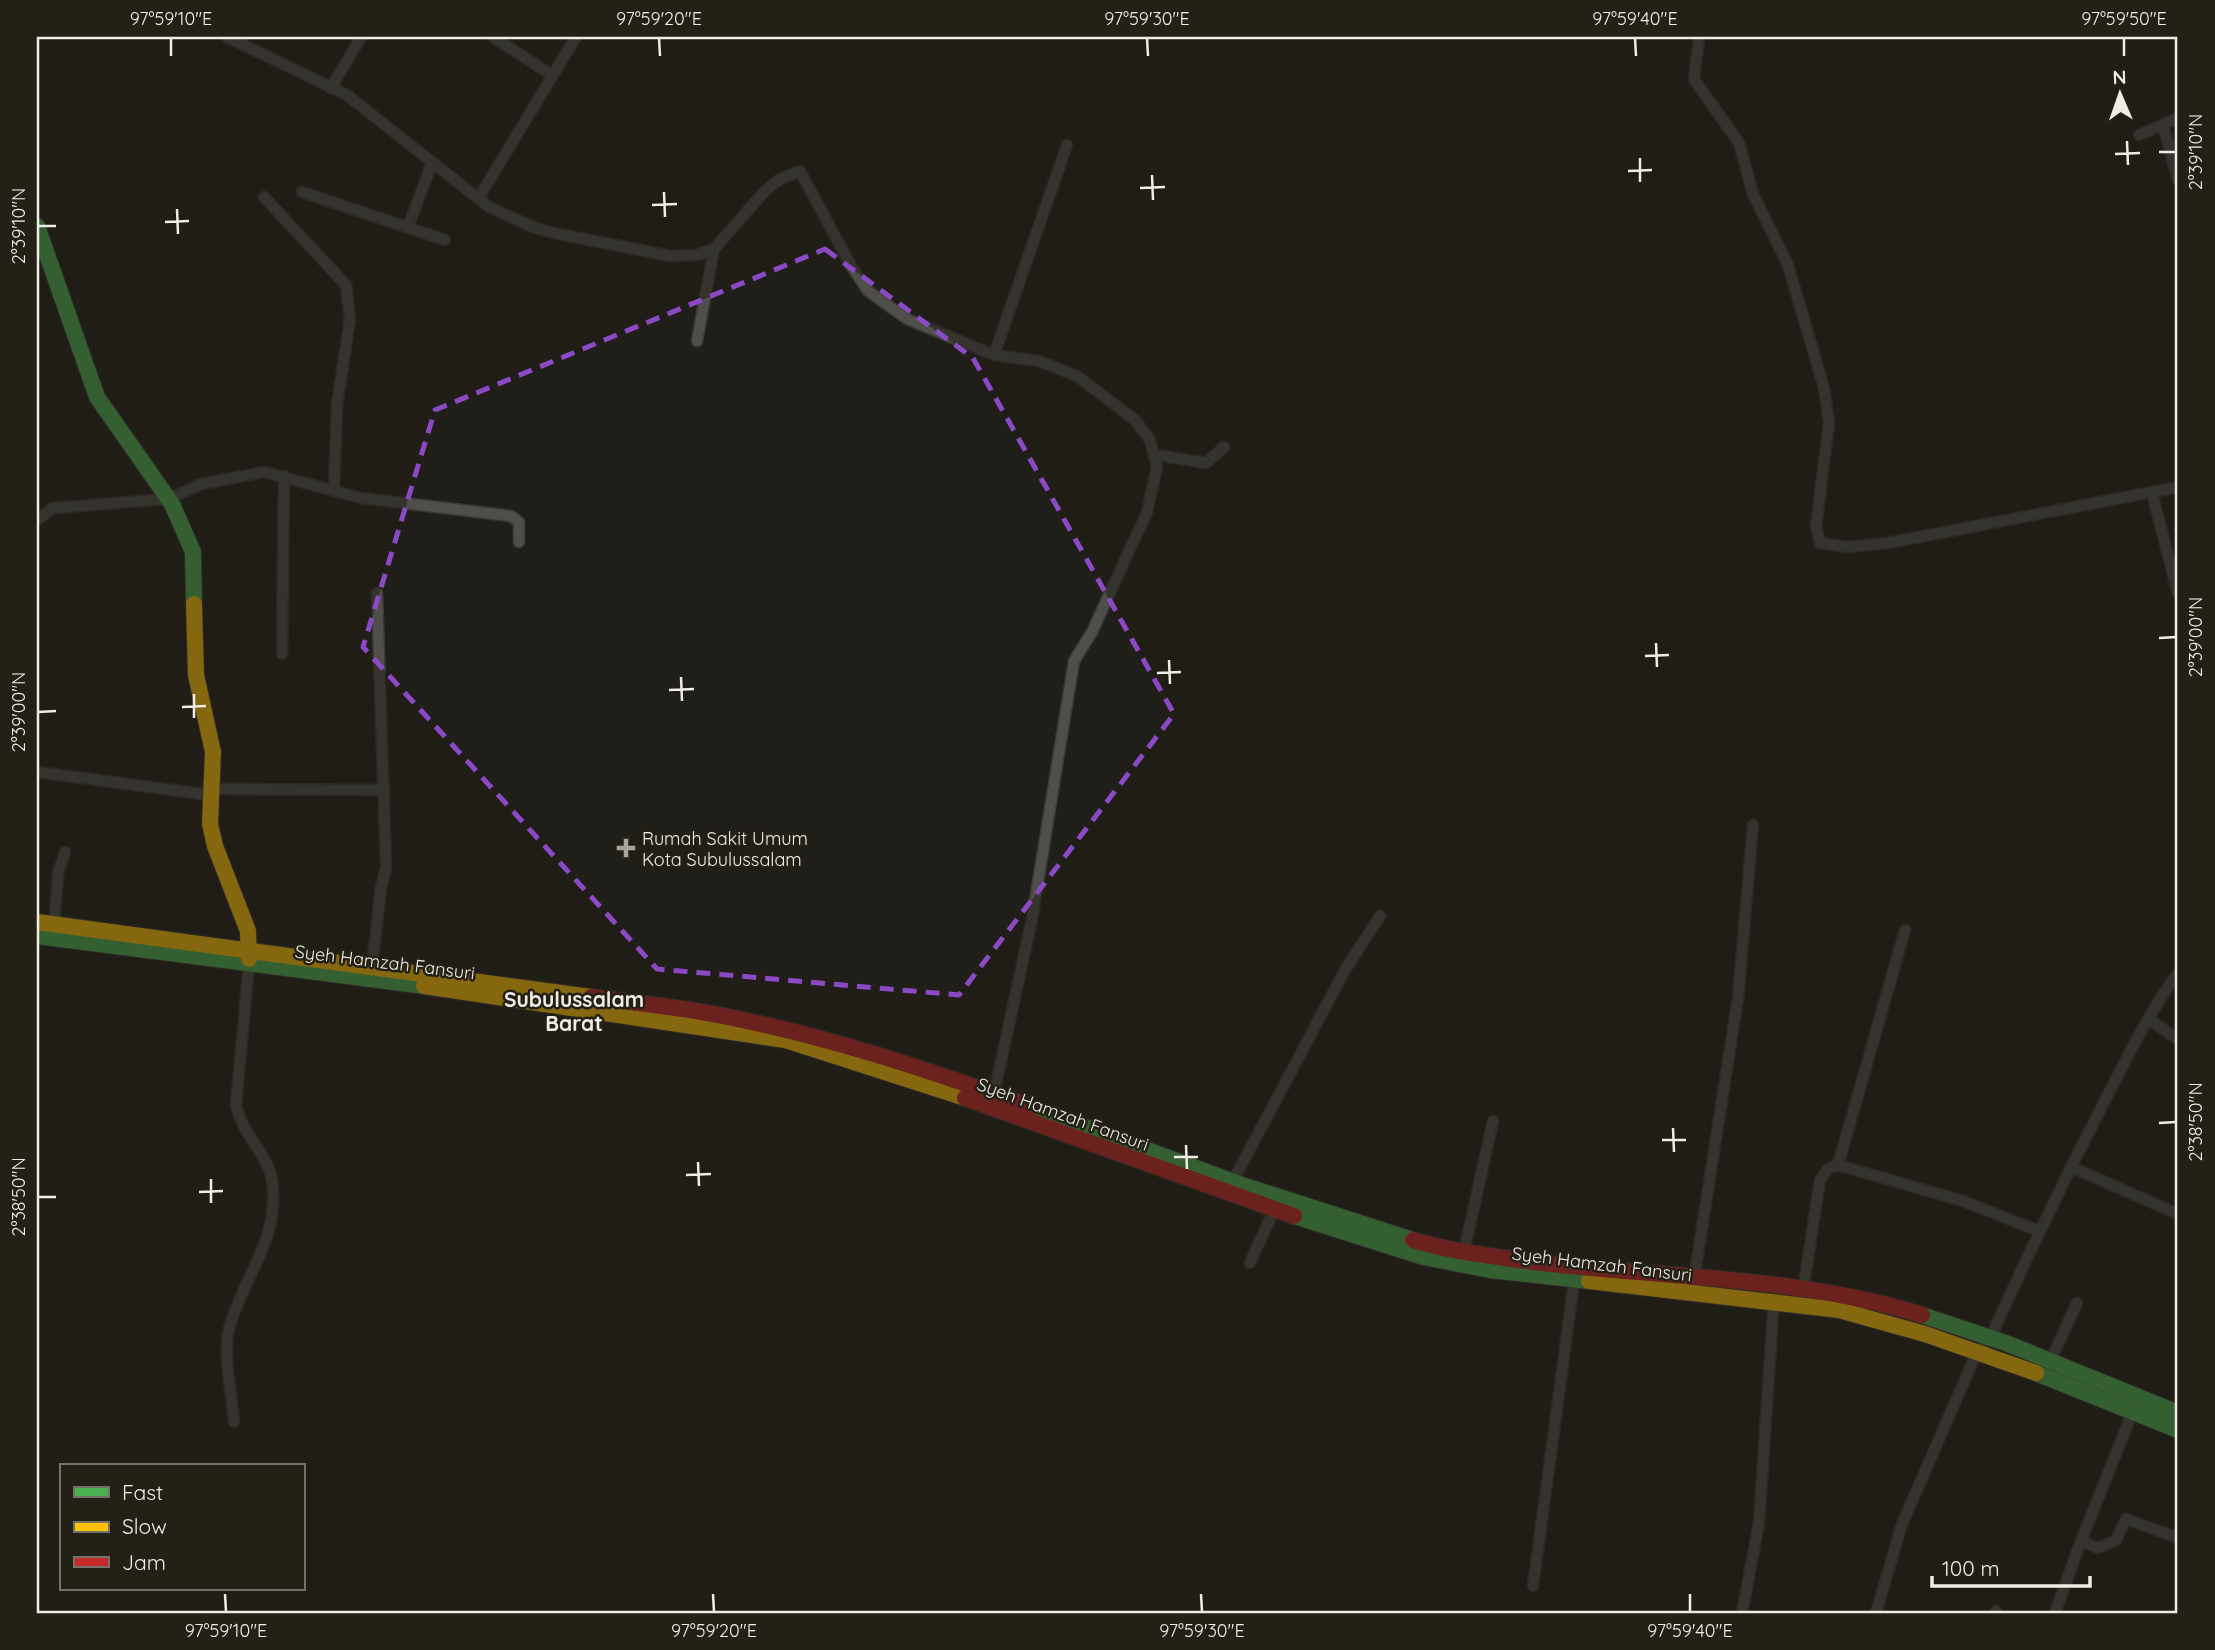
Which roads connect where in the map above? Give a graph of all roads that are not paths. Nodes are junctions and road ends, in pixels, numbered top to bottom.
1 (228, 37) edge
2 (361, 37) edge
3 (493, 37) edge
4 (517, 37) edge
5 (576, 37) edge
6 (1699, 37) edge
7 (511, 48) junction
8 (552, 75) junction
9 (331, 88) junction
10 (2178, 118) edge
11 (2163, 125) junction
12 (2139, 135) dead end
13 (1067, 145) dead end
14 (432, 163) junction
15 (2178, 180) edge
16 (302, 192) dead end
17 (264, 197) dead end
18 (478, 199) junction
19 (37, 226) edge
20 (408, 227) junction
21 (445, 240) dead end
22 (714, 249) junction
23 (696, 341) dead end
24 (993, 355) junction
25 (1224, 447) dead end
26 (1156, 454) junction
27 (284, 476) junction
28 (2178, 487) edge
29 (334, 490) junction
30 (2152, 493) junction
31 (168, 499) junction
32 (37, 520) edge
33 (519, 542) dead end
34 (377, 593) dead end
35 (2178, 594) edge
36 (282, 654) dead end
37 (37, 772) edge
38 (384, 790) junction
39 (210, 792) junction
40 (1753, 825) dead end
41 (65, 852) dead end
42 (1380, 916) dead end
43 (37, 922) edge
44 (54, 925) junction
45 (1905, 930) dead end
46 (37, 936) edge
47 (249, 958) junction
48 (372, 967) junction
49 (2178, 973) edge
50 (2148, 1019) junction
51 (742, 1025) junction
52 (2178, 1038) edge
53 (992, 1101) junction
54 (1493, 1121) dead end
55 (1838, 1165) junction
56 (2071, 1167) junction
57 (1233, 1181) junction
58 (1273, 1210) junction
59 (2178, 1214) edge
60 (2039, 1231) junction
61 (1464, 1252) junction
62 (1250, 1263) dead end
63 (1492, 1263) junction
64 (1694, 1279) junction
65 (1574, 1282) junction
66 (1803, 1291) junction
67 (1774, 1296) junction
68 (2077, 1303) dead end
69 (1990, 1339) junction
70 (1977, 1352) junction
71 (2050, 1362) junction
72 (2133, 1411) junction
73 (2178, 1413) edge
74 (234, 1422) dead end
75 (2178, 1430) edge
76 (2178, 1534) edge
77 (2081, 1541) junction
78 (1532, 1586) dead end
79 (1742, 1613) edge
80 (1876, 1613) edge
81 (2054, 1613) edge

1 - 9 street
2 - 9 street
3 - 7 street
4 - 7 street
5 - 8 street
6 - 30 street
7 - 8 street
8 - 18 street
9 - 14 street
10 - 11 street
11 - 12 street
11 - 15 street
13 - 24 street
14 - 18 street
14 - 20 street
16 - 20 street
17 - 29 street
18 - 22 street
19 - 31 main road
20 - 21 street
22 - 23 street
22 - 24 street
24 - 26 street
25 - 26 street
26 - 53 street
27 - 29 street
27 - 31 street
27 - 36 street
28 - 30 street
29 - 33 street
30 - 35 street
31 - 32 street
31 - 39 main road
34 - 38 street
37 - 39 street
38 - 39 street
38 - 48 street
39 - 47 main road
40 - 64 street
41 - 44 street
42 - 57 street
43 - 44 main road, Syeh Hamzah Fansuri
44 - 47 main road, Syeh Hamzah Fansuri
45 - 55 street
46 - 47 main road, Syeh Hamzah Fansuri
47 - 48 main road, Syeh Hamzah Fansuri
47 - 51 main road, Syeh Hamzah Fansuri
47 - 74 street
48 - 51 main road, Syeh Hamzah Fansuri
49 - 50 street
50 - 52 street
50 - 56 street
51 - 53 main road, Syeh Hamzah Fansuri
53 - 57 main road, Syeh Hamzah Fansuri
53 - 58 main road, Syeh Hamzah Fansuri
54 - 61 street
55 - 60 street
55 - 66 street
56 - 59 street
56 - 60 street
57 - 61 main road, Syeh Hamzah Fansuri
58 - 62 street
58 - 63 main road, Syeh Hamzah Fansuri
60 - 69 street
61 - 63 main road, Syeh Hamzah Fansuri
63 - 64 main road, Syeh Hamzah Fansuri
63 - 65 main road, Syeh Hamzah Fansuri
64 - 67 main road, Syeh Hamzah Fansuri
65 - 67 main road, Syeh Hamzah Fansuri
65 - 78 street
66 - 67 main road, Syeh Hamzah Fansuri
66 - 69 main road, Syeh Hamzah Fansuri
67 - 70 main road, Syeh Hamzah Fansuri
67 - 79 street
68 - 71 street
69 - 70 street
69 - 71 main road, Syeh Hamzah Fansuri
70 - 72 main road, Syeh Hamzah Fansuri
70 - 80 street
71 - 73 main road, Syeh Hamzah Fansuri
72 - 75 main road, Syeh Hamzah Fansuri
72 - 77 street
76 - 77 street
77 - 81 street

